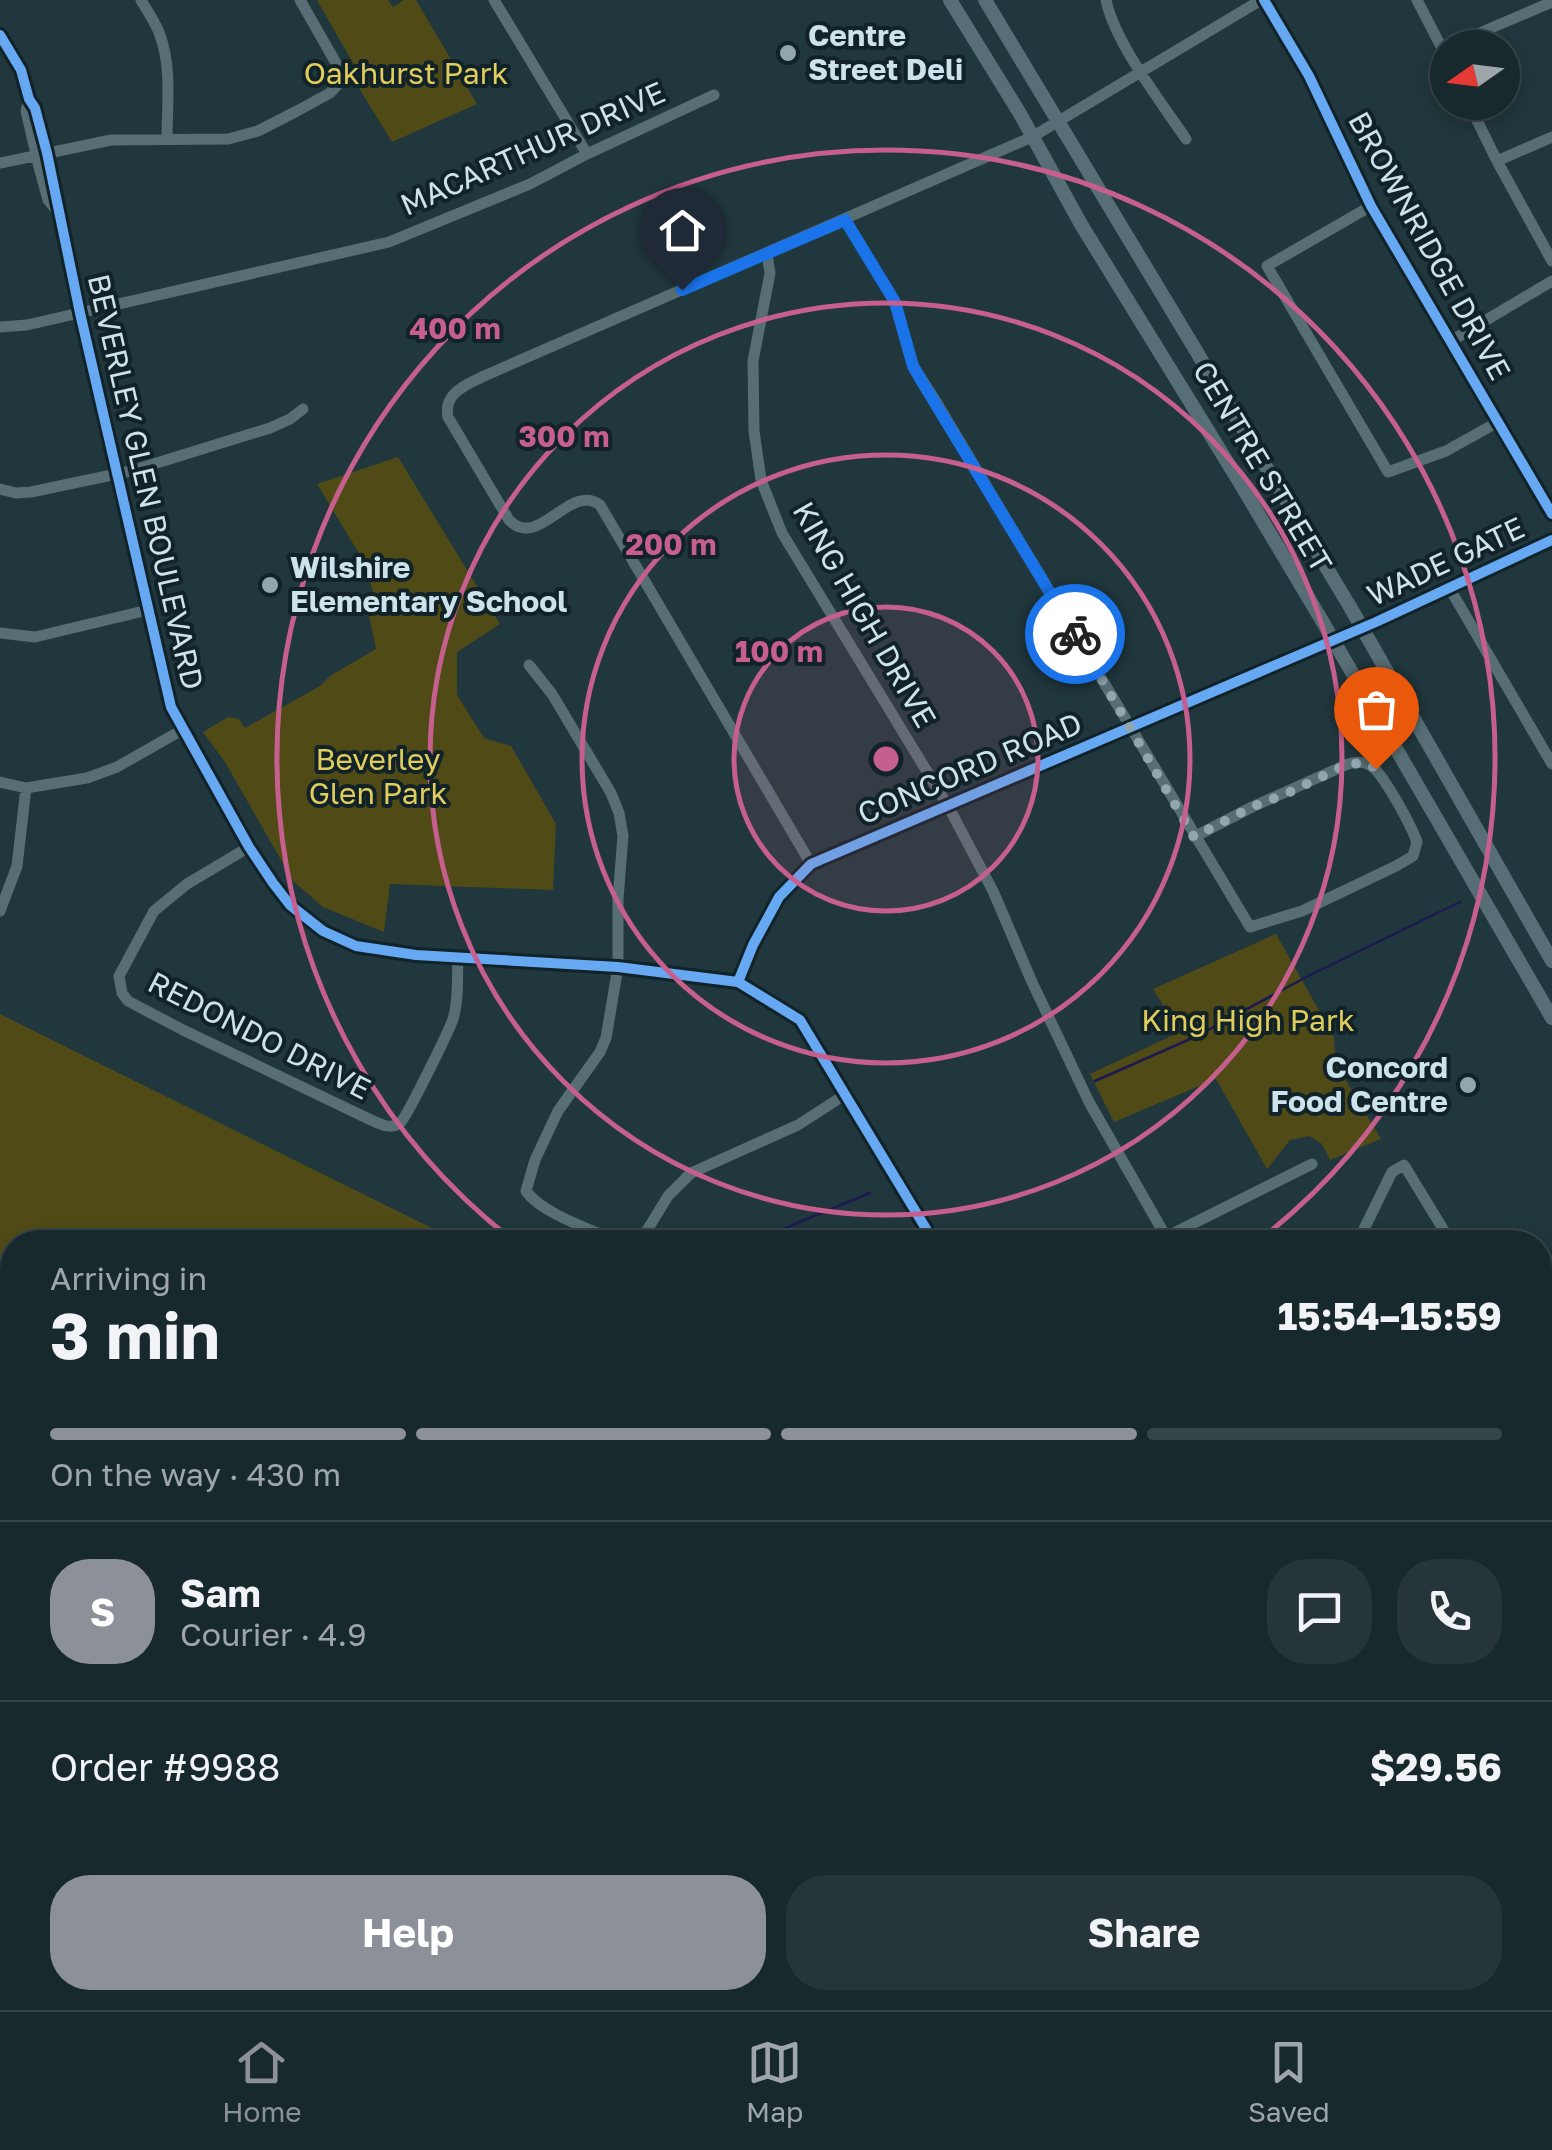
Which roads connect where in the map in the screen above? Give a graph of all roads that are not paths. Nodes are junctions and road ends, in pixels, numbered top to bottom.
1 (140, 0) edge
2 (300, 0) edge
3 (494, 0) edge
4 (950, 0) edge
5 (985, 0) edge
6 (1106, 0) edge
7 (1263, 0) edge
8 (1418, 0) edge
9 (1552, 2) edge
10 (1433, 30) edge
11 (1494, 30) edge
12 (0, 36) edge
13 (1141, 72) junction
14 (714, 95) dead end
15 (1477, 120) edge
16 (1059, 122) junction
17 (1032, 137) junction
18 (1552, 137) edge
19 (168, 139) junction
20 (1186, 139) dead end
21 (42, 154) junction
22 (588, 154) junction
23 (1497, 161) junction
24 (0, 163) edge
25 (1371, 206) junction
26 (845, 220) junction
27 (767, 254) junction
28 (1552, 261) edge
29 (1552, 282) edge
30 (80, 312) junction
31 (0, 327) edge
32 (1451, 341) junction
33 (303, 410) dead end
34 (1498, 422) junction
35 (116, 475) junction
36 (0, 489) edge
37 (1552, 514) edge
38 (1552, 540) edge
39 (1450, 590) junction
40 (148, 610) junction
41 (1361, 628) junction
42 (0, 633) edge
43 (1332, 640) junction
44 (529, 665) dead end
45 (1132, 728) junction
46 (182, 730) junction
47 (1552, 764) edge
48 (0, 782) edge
49 (26, 788) junction
50 (948, 806) junction
51 (1194, 837) junction
52 (249, 847) junction
53 (811, 864) junction
54 (0, 911) edge
55 (458, 957) junction
56 (1552, 961) edge
57 (618, 967) junction
58 (738, 982) junction
59 (1552, 1018) edge
60 (846, 1094) junction
61 (1312, 1164) dead end
62 (593, 1230) edge
63 (647, 1230) edge
64 (927, 1230) edge
65 (1161, 1230) edge
66 (1186, 1230) edge
67 (1363, 1230) edge
68 (1444, 1230) edge

1 - 19 street
2 - 19 street
3 - 22 street
4 - 17 main road, CENTRE STREET
5 - 16 main road, CENTRE STREET
6 - 13 street
7 - 13 street
7 - 25 street, BROWNRIDGE DRIVE
8 - 10 street
9 - 11 street
12 - 21 street, BEVERLEY GLEN BOULEVARD
13 - 16 street
13 - 20 street
14 - 22 street, MACARTHUR DRIVE
15 - 23 street
16 - 17 street
16 - 41 main road, CENTRE STREET
17 - 26 street
17 - 43 main road, CENTRE STREET
18 - 23 street
19 - 21 street
21 - 24 street
21 - 30 street, BEVERLEY GLEN BOULEVARD
22 - 30 street, MACARTHUR DRIVE
23 - 28 street
25 - 32 street, BROWNRIDGE DRIVE
25 - 34 street
26 - 27 street
26 - 45 street
27 - 50 street, KING HIGH DRIVE
27 - 53 street
29 - 32 street
30 - 31 street, MACARTHUR DRIVE
30 - 35 street, BEVERLEY GLEN BOULEVARD
32 - 34 street, BROWNRIDGE DRIVE
33 - 35 street
34 - 37 street, BROWNRIDGE DRIVE
35 - 36 street
35 - 40 street, BEVERLEY GLEN BOULEVARD
38 - 39 street, WADE GATE
39 - 41 street, WADE GATE
39 - 47 street
40 - 42 street
40 - 46 street, BEVERLEY GLEN BOULEVARD
41 - 43 street, WADE GATE
41 - 56 main road, CENTRE STREET
43 - 45 street, CONCORD ROAD
43 - 59 main road, CENTRE STREET
44 - 57 street
45 - 50 street, CONCORD ROAD
45 - 51 street
46 - 49 street
46 - 52 street, BEVERLEY GLEN BOULEVARD
48 - 49 street
49 - 54 street
50 - 53 street, CONCORD ROAD
50 - 65 street, KING HIGH DRIVE
51 - 51 street
52 - 55 street, BEVERLEY GLEN BOULEVARD
52 - 55 street, REDONDO DRIVE
53 - 58 street, CONCORD ROAD
55 - 57 street, BEVERLEY GLEN BOULEVARD
57 - 58 street, BEVERLEY GLEN BOULEVARD
57 - 62 street
58 - 60 street, BEVERLEY GLEN BOULEVARD
60 - 63 street
60 - 64 street, BEVERLEY GLEN BOULEVARD
61 - 66 street
67 - 68 street

